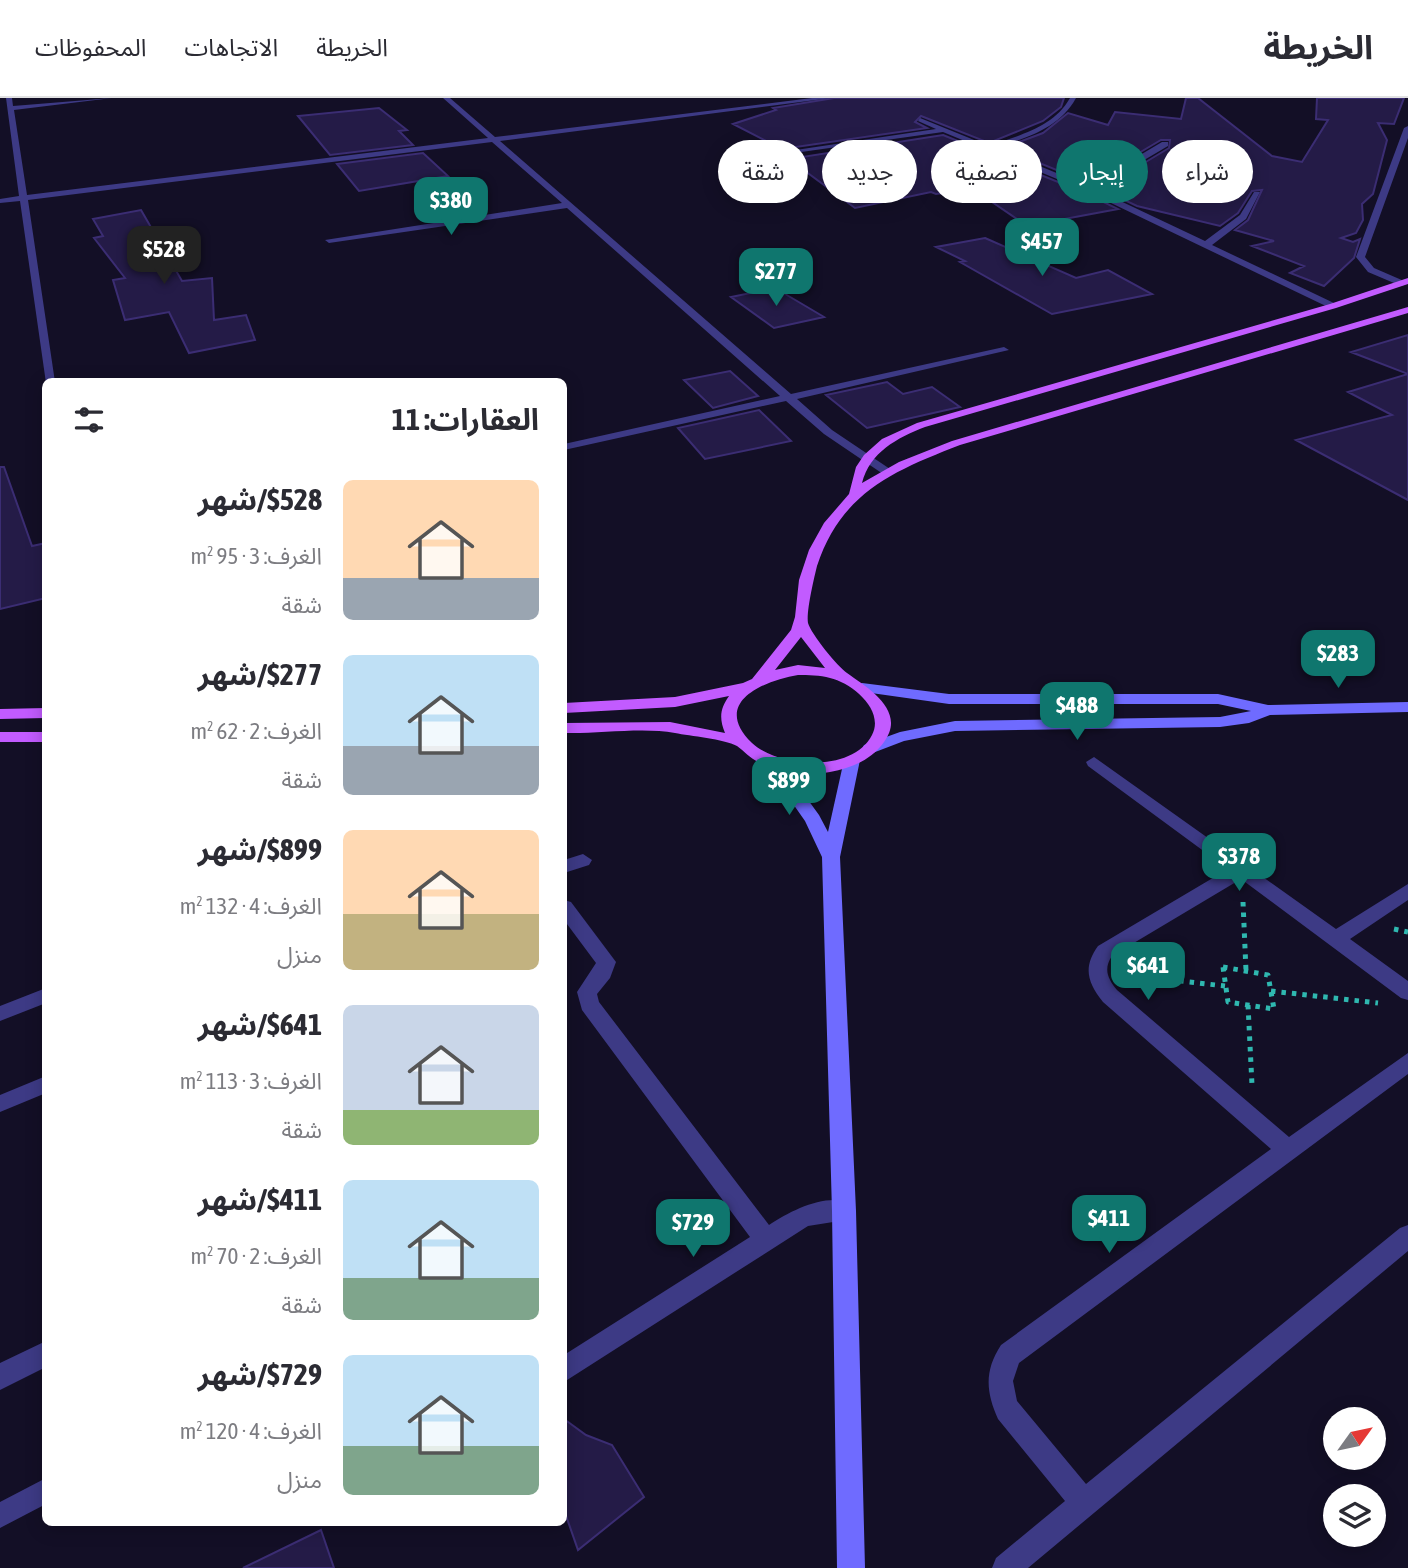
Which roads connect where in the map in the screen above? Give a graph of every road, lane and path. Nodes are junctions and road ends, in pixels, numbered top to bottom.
1 (109, 98) edge
2 (446, 98) edge
3 (828, 98) edge
4 (1073, 98) edge
5 (799, 100) edge
6 (9, 103) edge
7 (920, 120) dead end
8 (944, 130) junction
9 (1407, 131) edge
10 (494, 140) junction
11 (970, 140) edge
12 (1009, 140) edge
13 (808, 149) edge
14 (1256, 194) dead end
15 (24, 198) junction
16 (0, 201) edge
17 (1118, 203) edge
18 (568, 205) junction
19 (330, 240) dead end
20 (1206, 245) junction
21 (1405, 282) edge
22 (1334, 306) junction
23 (1408, 310) edge
24 (1004, 351) dead end
25 (49, 378) edge
26 (789, 397) junction
27 (567, 446) edge
28 (864, 459) junction
29 (886, 472) junction
30 (854, 492) junction
31 (801, 622) junction
32 (839, 676) junction
33 (759, 678) junction
34 (743, 688) junction
35 (862, 688) junction
36 (567, 708) edge
37 (1408, 708) edge
38 (1268, 710) junction
39 (42, 713) edge
40 (0, 714) edge
41 (567, 728) edge
42 (0, 737) edge
43 (42, 737) edge
44 (739, 741) junction
45 (870, 749) junction
46 (771, 761) junction
47 (852, 761) junction
48 (1094, 762) dead end
49 (831, 858) junction
50 (583, 860) dead end
51 (567, 866) edge
52 (1241, 870) junction
53 (1408, 891) edge
54 (567, 911) edge
55 (1336, 939) junction
56 (1246, 971) junction
57 (1095, 972) junction
58 (1226, 986) junction
59 (1271, 991) junction
60 (1408, 992) edge
61 (42, 997) edge
62 (1381, 1003) dead end
63 (1248, 1005) junction
64 (0, 1014) edge
65 (1408, 1062) edge
66 (42, 1086) edge
67 (0, 1104) edge
68 (1254, 1121) junction
69 (1289, 1151) junction
70 (844, 1211) junction
71 (1408, 1236) edge
72 (766, 1239) junction
73 (42, 1355) edge
74 (567, 1367) edge
75 (0, 1377) edge
76 (42, 1492) edge
77 (1084, 1503) junction
78 (0, 1516) edge
79 (851, 1568) edge
80 (1006, 1568) edge

1 - 6 street
2 - 10 street
3 - 5 street
4 - 12 street
5 - 10 street
6 - 15 street
7 - 8 street
8 - 11 street
8 - 13 street
9 - 21 street
10 - 15 street
10 - 18 street
14 - 20 street
15 - 16 street
15 - 25 street
17 - 20 street
18 - 19 street
18 - 26 street
20 - 22 street
21 - 22 main road
22 - 28 main road
23 - 29 main road
24 - 26 street
26 - 27 street
26 - 28 street
28 - 29 street
28 - 30 main road
29 - 30 main road
30 - 31 main road
31 - 32 main road
31 - 33 main road
32 - 33 main road
32 - 35 main road
33 - 34 main road
34 - 36 main road
34 - 44 main road
35 - 38 street
35 - 45 main road
37 - 38 street
38 - 45 street
39 - 40 main road
41 - 44 main road
42 - 43 main road
44 - 46 main road
45 - 47 main road
46 - 47 main road
46 - 49 street
47 - 49 street
48 - 52 street
49 - 70 street
50 - 51 street
52 - 55 street
52 - 56 path
52 - 57 street
53 - 55 street
54 - 72 street
55 - 60 street
56 - 58 path
56 - 59 path
57 - 58 path
57 - 68 street
58 - 63 path
59 - 62 path
59 - 63 path
61 - 64 lane
63 - 68 path
65 - 69 street
66 - 67 lane
68 - 69 street
69 - 77 street
70 - 72 street
70 - 79 street
71 - 77 street
72 - 74 street
73 - 75 street
76 - 78 lane
77 - 80 street

